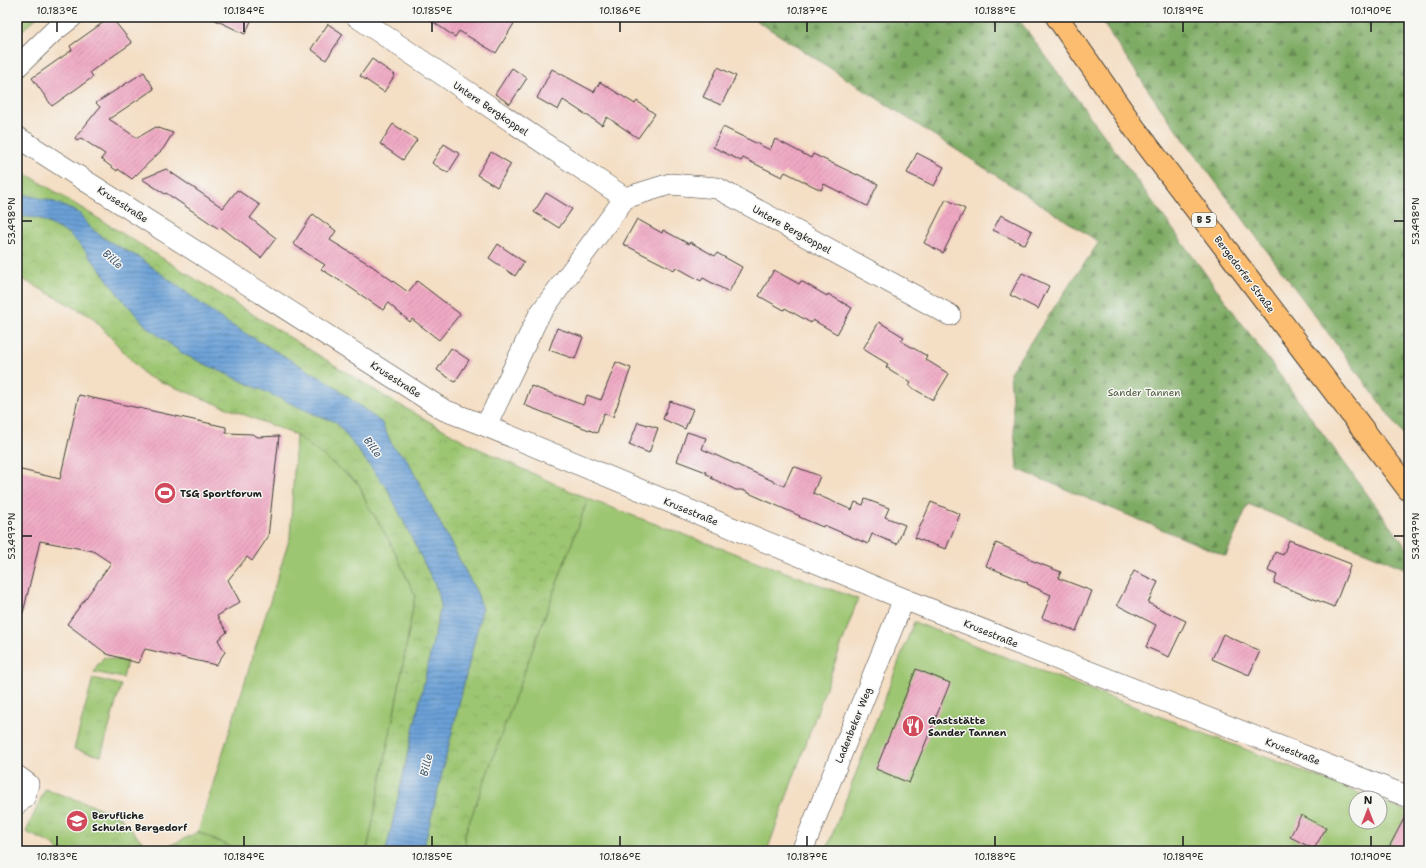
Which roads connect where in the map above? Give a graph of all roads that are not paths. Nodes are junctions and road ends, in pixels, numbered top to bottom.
1 (72, 17) edge
2 (357, 17) edge
3 (1057, 17) edge
4 (17, 67) edge
5 (17, 137) edge
6 (626, 198) junction
7 (950, 314) dead end
8 (486, 426) junction
9 (1409, 490) edge
10 (904, 599) junction
11 (17, 776) edge
12 (1409, 797) edge
13 (17, 804) edge
14 (802, 851) edge

1 - 4 street
2 - 6 street, Untere Bergkoppel
3 - 9 main road, Bergedorfer Straße / B 5
5 - 8 street, Krusestraße
6 - 7 street, Untere Bergkoppel
6 - 8 street
8 - 10 street, Krusestraße
10 - 12 street, Krusestraße
10 - 14 street, Ladenbeker Weg
11 - 13 street

